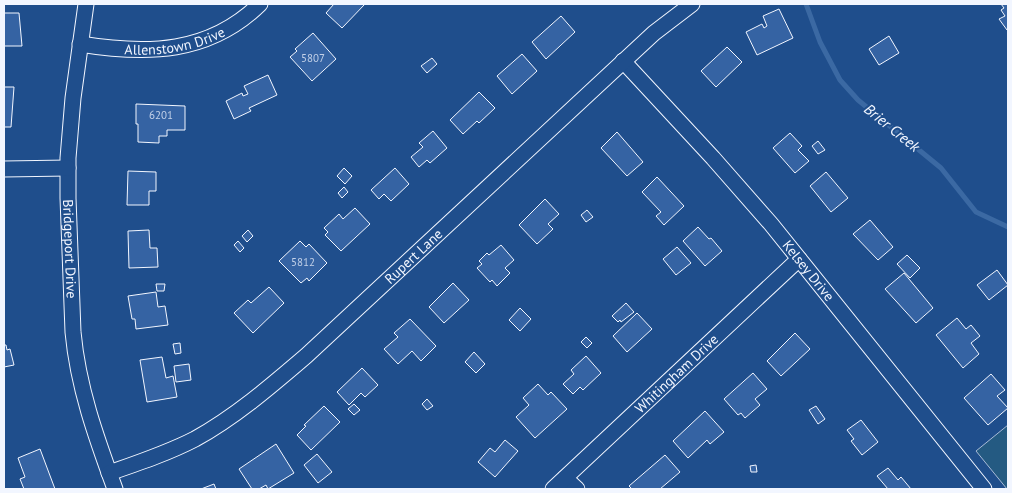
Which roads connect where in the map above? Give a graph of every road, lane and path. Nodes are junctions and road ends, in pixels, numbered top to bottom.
1 (86, 4) edge
2 (260, 4) edge
3 (692, 4) edge
4 (80, 44) junction
5 (623, 62) junction
6 (68, 168) junction
7 (4, 169) edge
8 (799, 259) junction
9 (109, 473) junction
10 (565, 478) junction
11 (115, 489) edge
12 (553, 489) edge
13 (577, 489) edge
14 (984, 489) edge

1 - 4 street, Bridgeport Drive
2 - 4 street, Allenstown Drive
3 - 5 street, Rupert Lane
4 - 6 street, Bridgeport Drive
5 - 8 street, Kelsey Drive
5 - 9 street, Rupert Lane
6 - 7 street
6 - 9 street, Bridgeport Drive
8 - 10 street, Whitingham Drive
8 - 14 street, Kelsey Drive
9 - 11 street, Bridgeport Drive
10 - 12 street, Whitingham Drive
10 - 13 street

